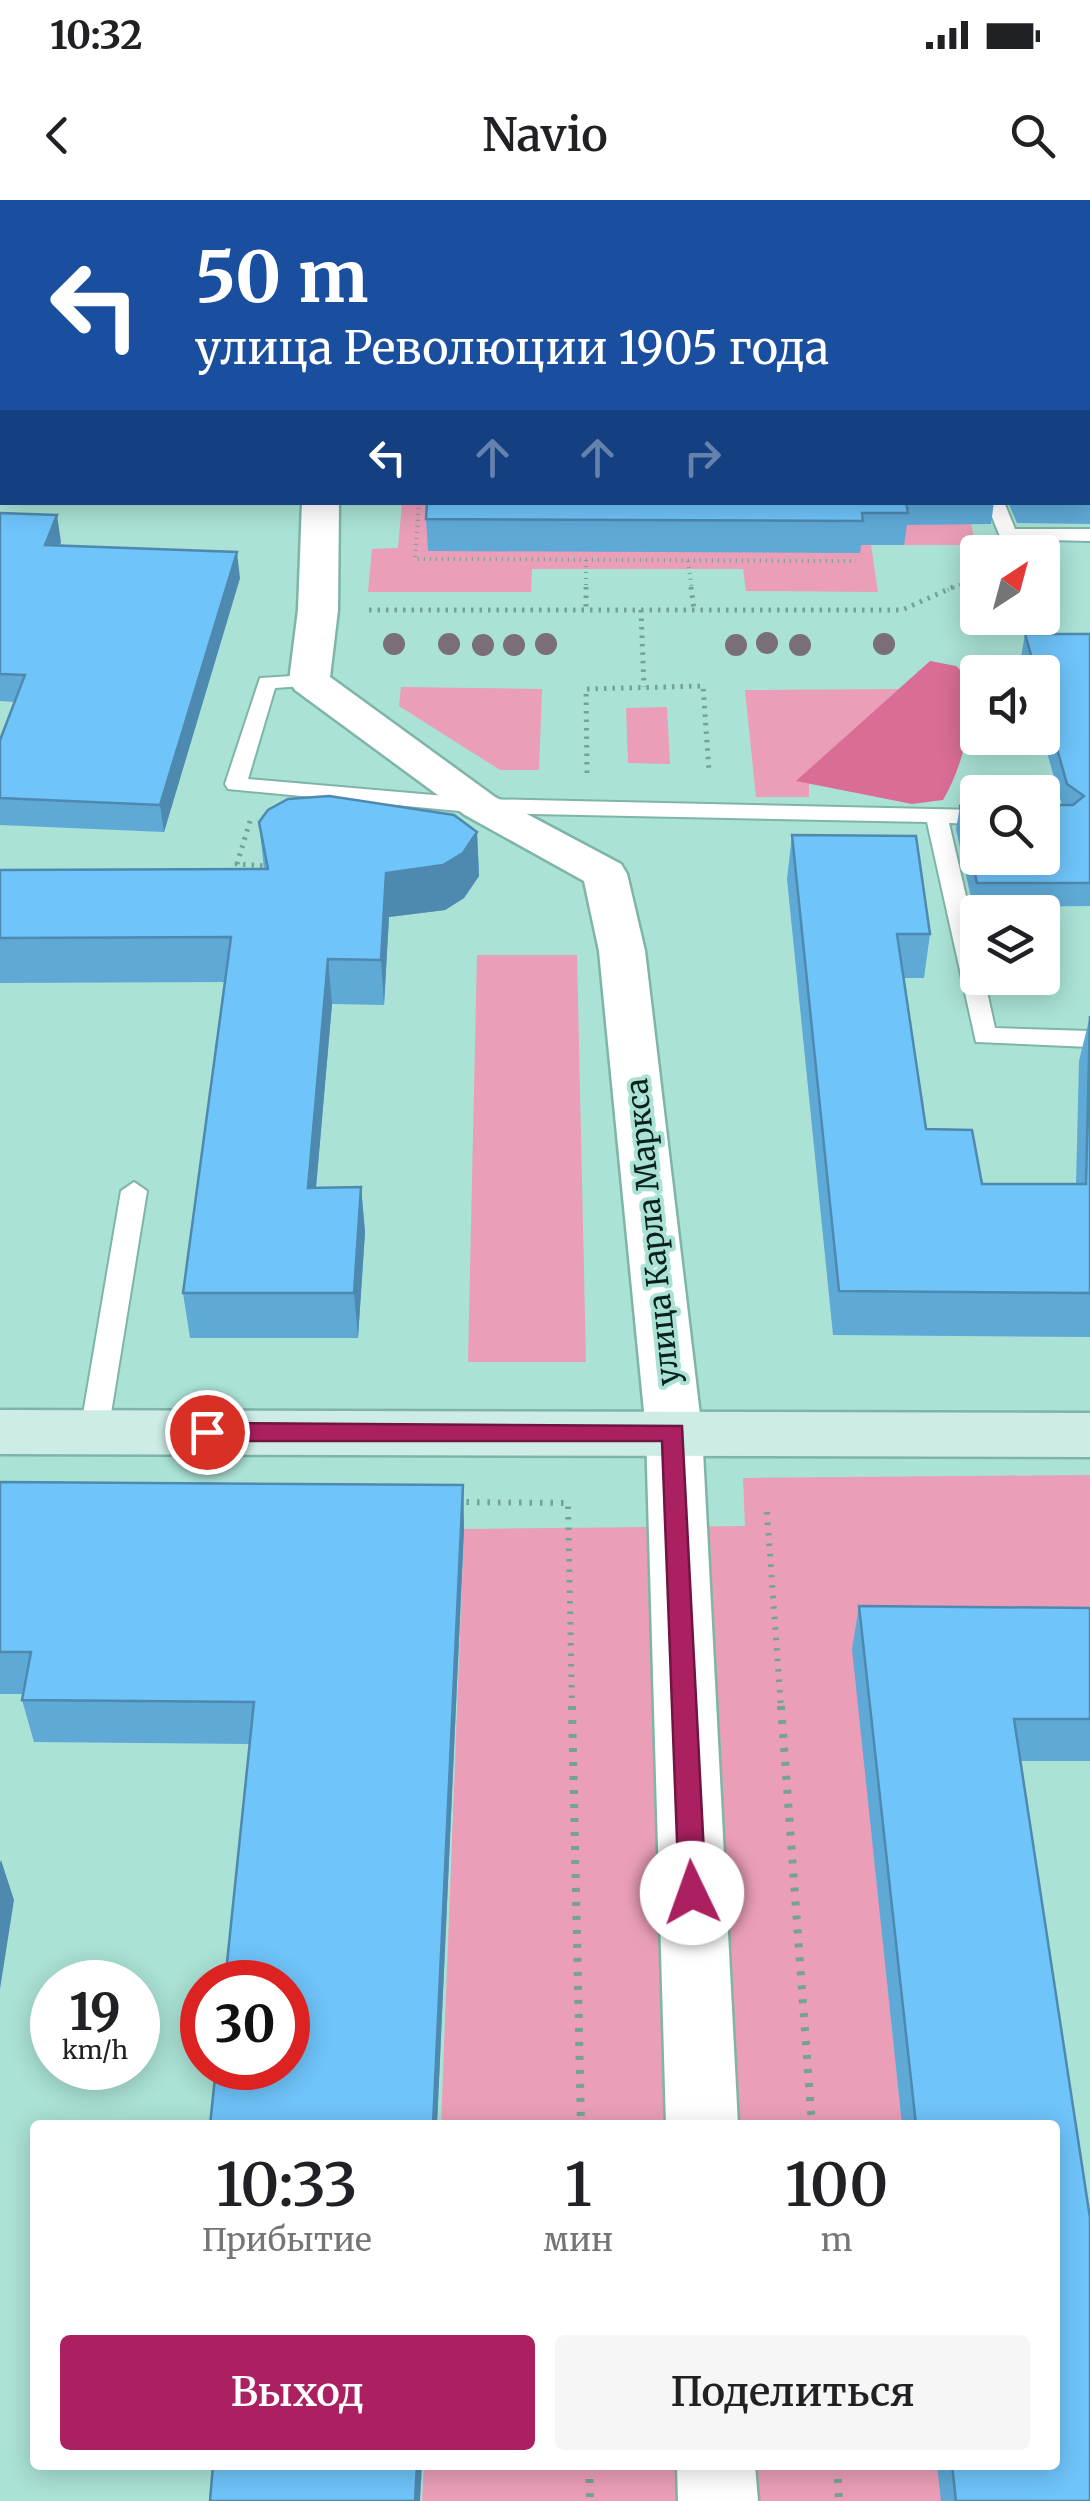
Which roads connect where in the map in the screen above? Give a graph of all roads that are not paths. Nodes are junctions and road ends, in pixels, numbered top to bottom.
1 (321, 505) edge
2 (996, 505) edge
3 (1090, 535) edge
4 (308, 681) junction
5 (480, 806) junction
6 (937, 816) junction
7 (960, 816) edge
8 (1090, 1040) edge
9 (134, 1191) dead end
10 (0, 1432) edge
11 (94, 1432) junction
12 (674, 1432) junction
13 (1090, 1435) edge
14 (702, 2120) edge
15 (716, 2470) edge
16 (718, 2501) edge

1 - 4 street
2 - 3 lane
4 - 5 street, улица Карла Маркса
4 - 5 lane
5 - 6 lane
5 - 12 street, улица Карла Маркса
6 - 7 lane
6 - 8 lane
9 - 11 lane
10 - 11 street
11 - 12 street
12 - 13 street
12 - 14 street, улица Карла Маркса
15 - 16 street

